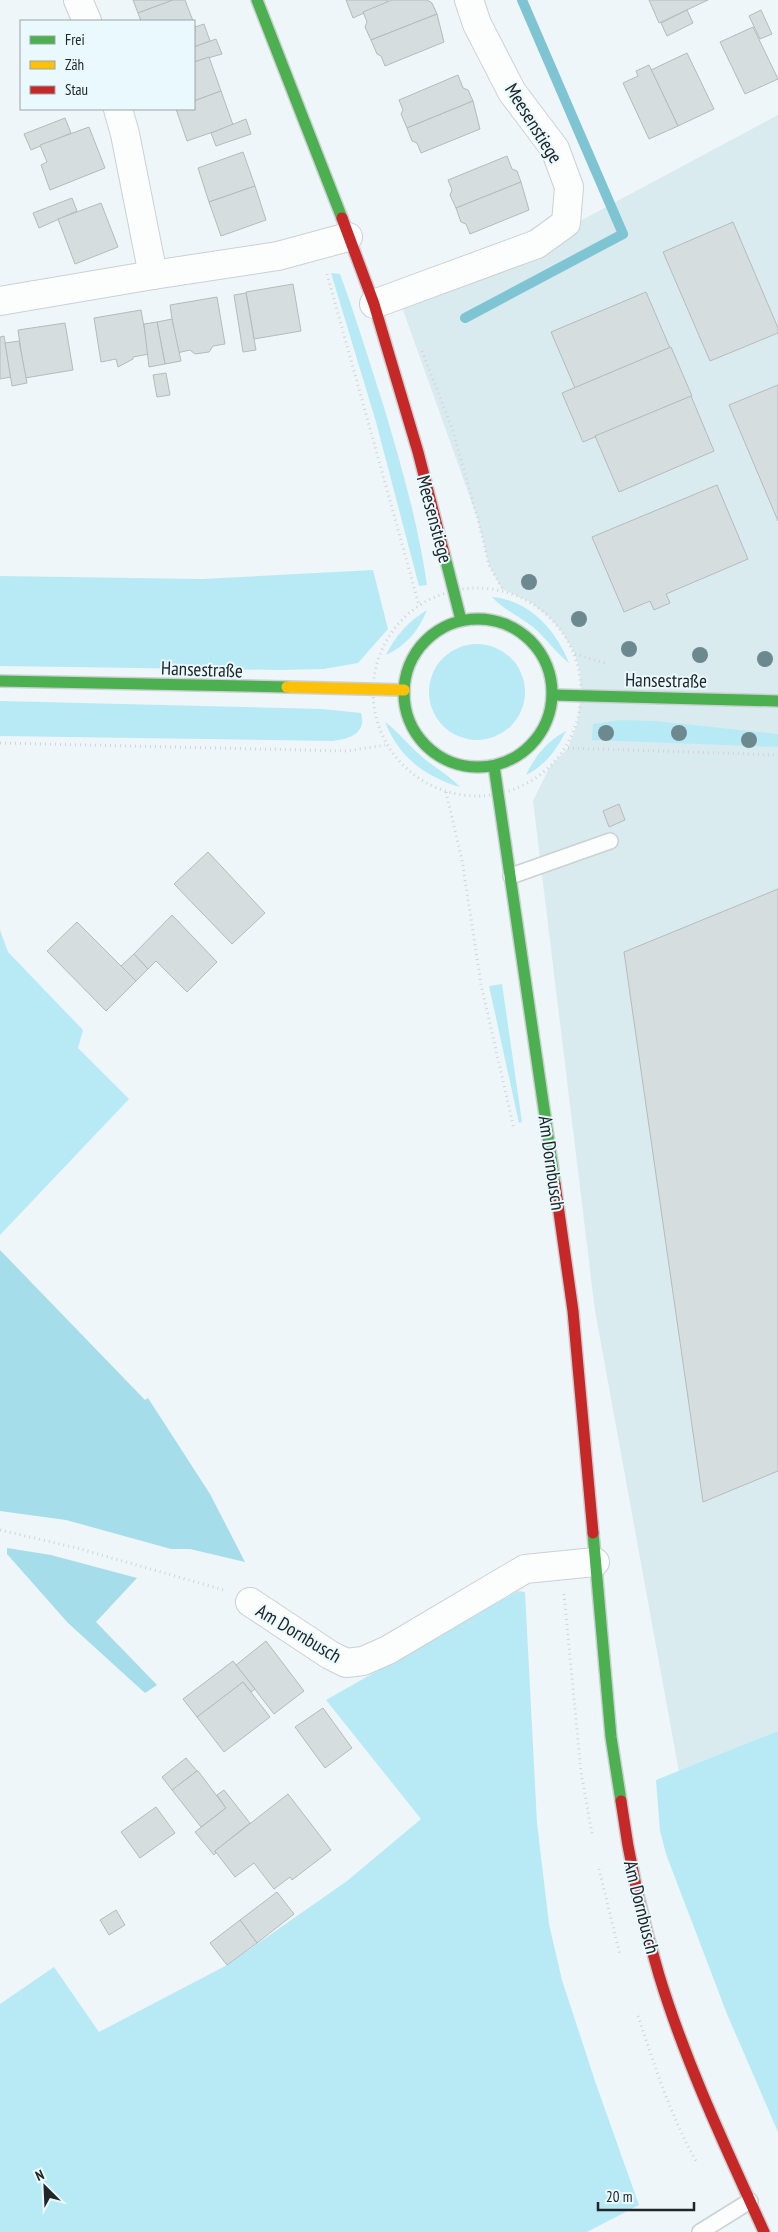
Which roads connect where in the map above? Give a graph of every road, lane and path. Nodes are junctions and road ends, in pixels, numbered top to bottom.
1 (78, 0) edge
2 (257, 0) edge
3 (470, 0) edge
4 (87, 20) edge
5 (118, 110) edge
6 (348, 237) junction
7 (319, 246) junction
8 (153, 274) junction
9 (0, 301) edge
10 (374, 304) junction
11 (419, 605) dead end
12 (461, 620) junction
13 (0, 681) edge
14 (404, 690) junction
15 (553, 694) junction
16 (778, 700) edge
17 (0, 743) edge
18 (568, 748) dead end
19 (778, 756) edge
20 (494, 766) junction
21 (610, 840) dead end
22 (510, 876) junction
23 (515, 1136) dead end
24 (0, 1530) edge
25 (595, 1562) junction
26 (250, 1602) joint
27 (750, 2201) junction
28 (700, 2232) edge
29 (764, 2232) edge

1 - 4 street
2 - 6 street, Meesenstiege
3 - 10 street, Meesenstiege
5 - 8 street
6 - 7 street
6 - 10 street, Meesenstiege
7 - 8 street
7 - 11 path
8 - 9 street
10 - 12 street, Meesenstiege
12 - 14 street
12 - 15 street
13 - 14 street, Hansestraße
14 - 20 street
15 - 16 street, Hansestraße
15 - 20 street
17 - 23 path
18 - 19 path
20 - 22 street, Am Dornbusch
21 - 22 lane
22 - 25 street, Am Dornbusch
24 - 26 path
25 - 26 street, Am Dornbusch
25 - 27 street, Am Dornbusch
27 - 28 lane
27 - 29 street, Am Dornbusch

